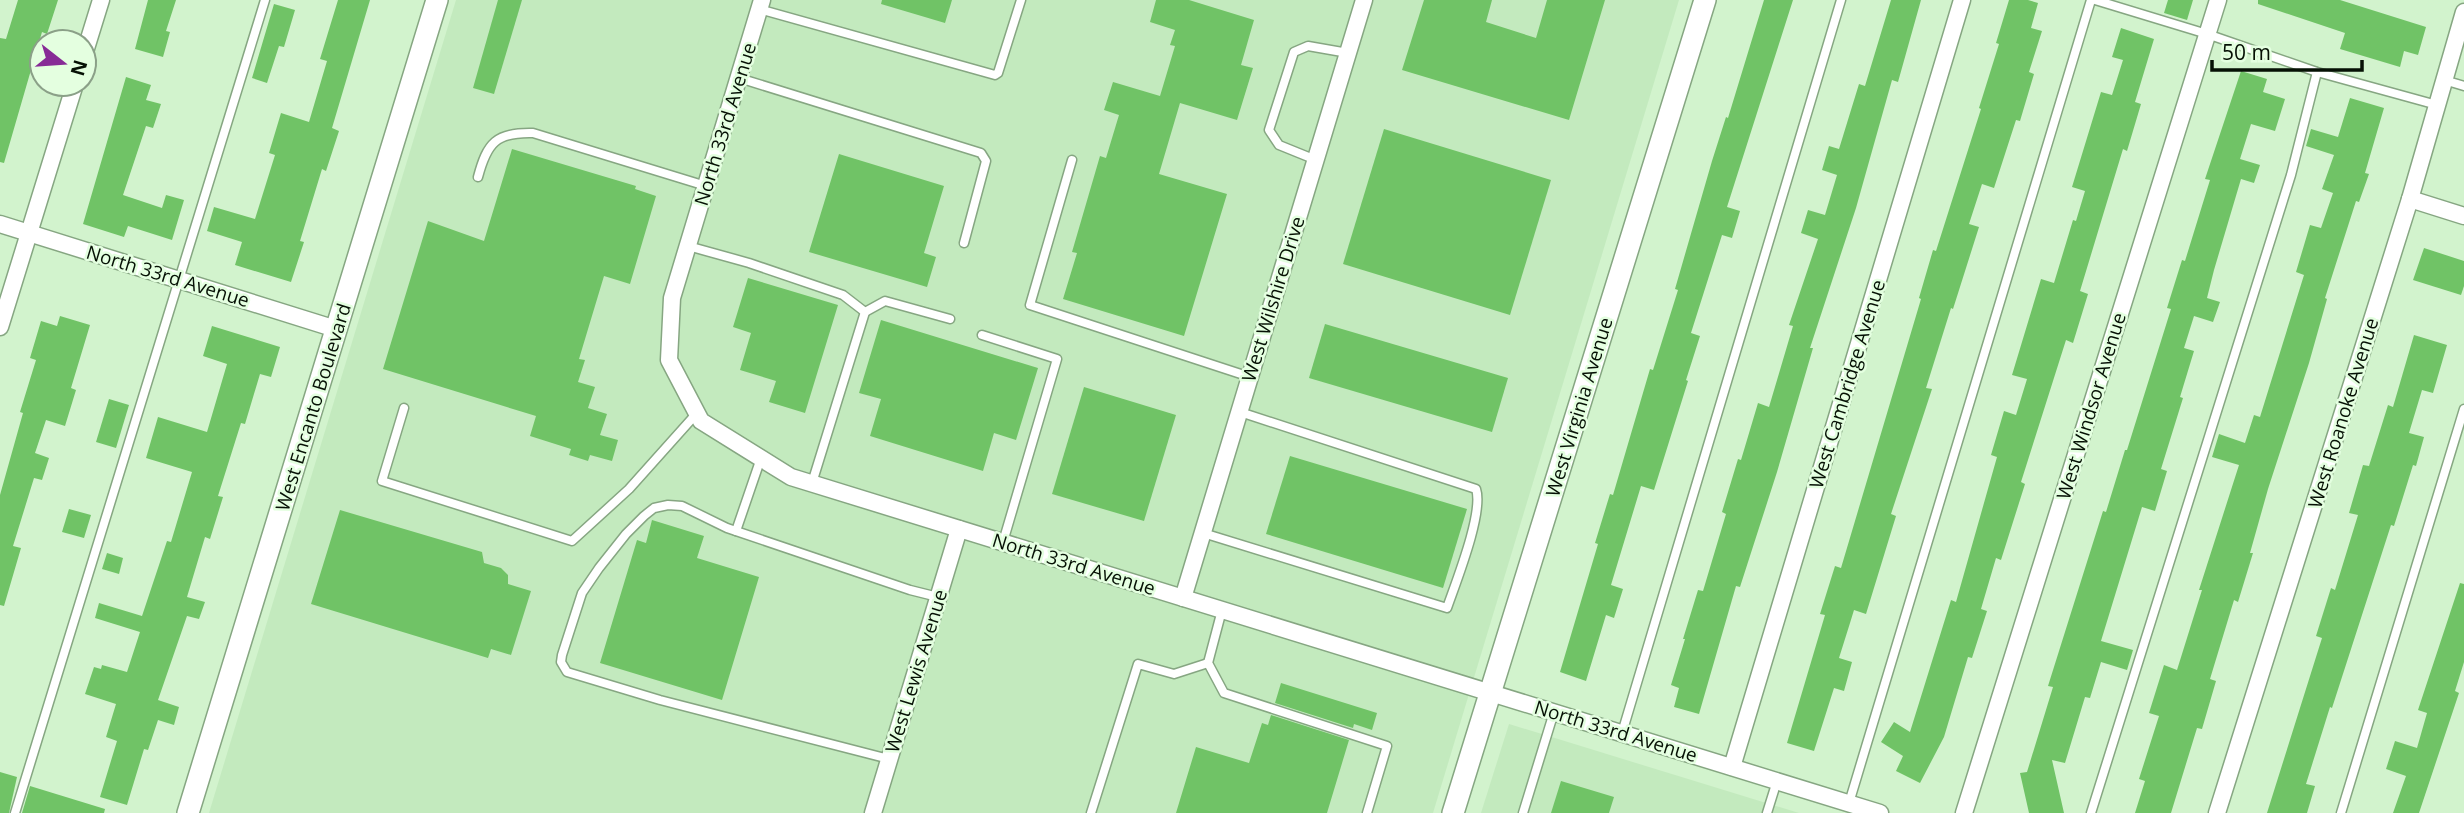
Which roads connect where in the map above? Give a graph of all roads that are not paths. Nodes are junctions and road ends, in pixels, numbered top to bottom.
1 (101, 0) edge
2 (265, 0) edge
3 (437, 0) edge
4 (1021, 0) edge
5 (1364, 0) edge
6 (1705, 0) edge
7 (1842, 0) edge
8 (1962, 0) edge
9 (2093, 0) edge
10 (2218, 0) edge
11 (761, 4) edge
12 (2464, 12) edge
13 (92, 28) edge
14 (2207, 34) junction
15 (1348, 53) junction
16 (2317, 72) junction
17 (739, 78) junction
18 (2444, 80) junction
19 (2464, 86) edge
20 (71, 98) edge
21 (2437, 105) junction
22 (1072, 160) dead end
23 (1316, 160) junction
24 (478, 177) dead end
25 (706, 186) junction
26 (2410, 199) junction
27 (2464, 216) edge
28 (0, 224) edge
29 (29, 233) junction
30 (964, 243) dead end
31 (688, 246) junction
32 (180, 280) junction
33 (865, 312) junction
34 (950, 319) dead end
35 (0, 327) edge
36 (336, 329) junction
37 (982, 335) dead end
38 (1250, 377) junction
39 (404, 408) dead end
40 (2464, 409) edge
41 (1240, 412) junction
42 (697, 413) junction
43 (761, 458) junction
44 (812, 483) junction
45 (959, 529) junction
46 (736, 531) junction
47 (1203, 533) junction
48 (1003, 542) junction
49 (938, 597) junction
50 (1183, 598) junction
51 (1222, 610) junction
52 (1208, 663) junction
53 (1490, 693) junction
54 (1554, 712) junction
55 (1622, 733) junction
56 (889, 759) junction
57 (1731, 767) junction
58 (1777, 781) junction
59 (1849, 803) junction
60 (15, 813) edge
61 (188, 813) edge
62 (873, 813) edge
63 (1091, 813) edge
64 (1367, 813) edge
65 (1453, 813) edge
66 (1522, 813) edge
67 (1767, 813) edge
68 (1880, 813) edge
69 (1964, 813) edge
70 (2091, 813) edge
71 (2217, 813) edge
72 (2341, 813) edge

1 - 13 street
2 - 32 lane
3 - 36 street, West Encanto Boulevard
4 - 11 lane
5 - 15 street, West Wilshire Drive
6 - 53 street, West Virginia Avenue
7 - 55 lane
8 - 57 street, West Cambridge Avenue
9 - 14 lane
9 - 59 lane
10 - 14 street, West Windsor Avenue
11 - 17 street, North 33rd Avenue
12 - 18 street, West Roanoke Avenue
14 - 16 lane
14 - 69 street, West Windsor Avenue
15 - 23 street, West Wilshire Drive
15 - 23 lane
16 - 21 lane
16 - 70 lane
17 - 25 street, North 33rd Avenue
17 - 30 lane
18 - 19 lane
18 - 21 street, West Roanoke Avenue
20 - 29 street
21 - 26 street, West Roanoke Avenue
22 - 38 lane
23 - 38 street, West Wilshire Drive
24 - 25 lane
25 - 31 street, North 33rd Avenue
26 - 27 street
26 - 71 street, West Roanoke Avenue
28 - 29 street, North 33rd Avenue
29 - 32 street, North 33rd Avenue
29 - 35 street
31 - 33 lane
31 - 42 street, North 33rd Avenue
32 - 36 street, North 33rd Avenue
32 - 60 lane
33 - 34 lane
33 - 44 lane
36 - 61 street, West Encanto Boulevard
37 - 48 lane
38 - 41 street, West Wilshire Drive
39 - 42 lane
40 - 72 lane
41 - 47 street, West Wilshire Drive
41 - 47 lane
42 - 43 street, North 33rd Avenue
43 - 44 street, North 33rd Avenue
43 - 46 lane
44 - 45 street, North 33rd Avenue
45 - 48 street, North 33rd Avenue
45 - 49 street, West Lewis Avenue
46 - 49 lane
46 - 56 lane
47 - 50 street, West Wilshire Drive
48 - 50 street, North 33rd Avenue
49 - 56 street, West Lewis Avenue
50 - 51 street, North 33rd Avenue
51 - 52 lane
51 - 53 street, North 33rd Avenue
52 - 63 lane
52 - 64 lane
53 - 54 street, North 33rd Avenue
53 - 65 street, West Virginia Avenue
54 - 55 street, North 33rd Avenue
54 - 66 lane
55 - 57 street, North 33rd Avenue
56 - 62 street, West Lewis Avenue
57 - 58 street, North 33rd Avenue
58 - 59 street, North 33rd Avenue
58 - 67 lane
59 - 68 street, North 33rd Avenue

